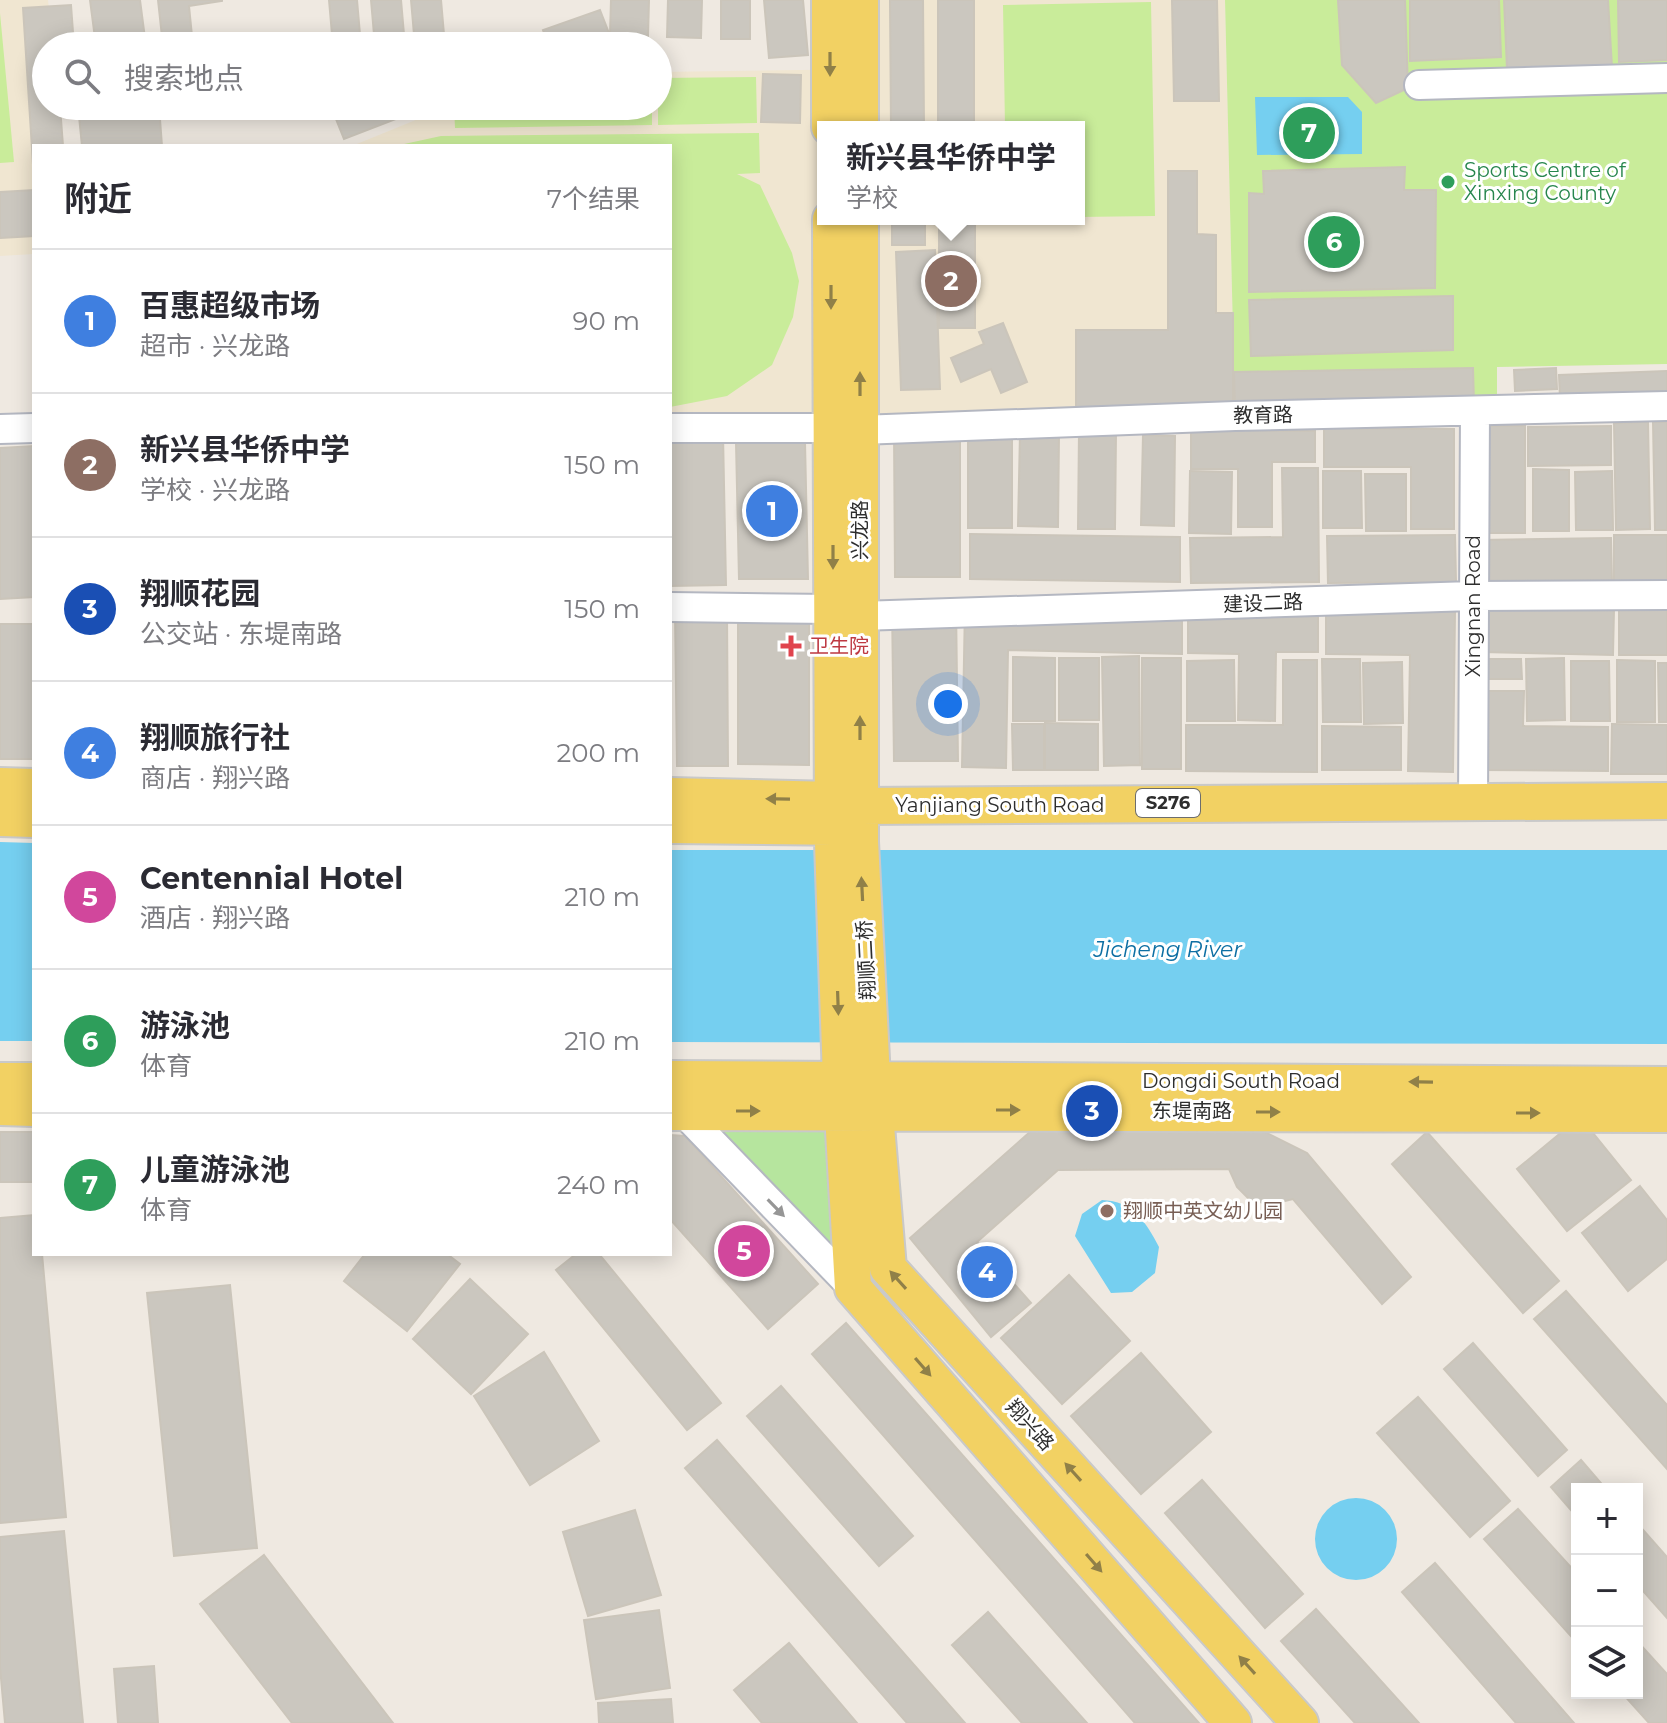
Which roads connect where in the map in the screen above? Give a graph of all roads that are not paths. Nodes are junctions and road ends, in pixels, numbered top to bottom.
1 (830, 0) edge
2 (860, 0) edge
3 (1667, 78) edge
4 (1419, 85) dead end
5 (830, 121) edge
6 (860, 121) edge
7 (831, 225) edge
8 (860, 225) edge
9 (1667, 406) edge
10 (1475, 411) junction
11 (32, 428) edge
12 (672, 428) edge
13 (0, 429) edge
14 (846, 429) junction
15 (1667, 595) edge
16 (1472, 596) junction
17 (672, 607) edge
18 (846, 613) junction
19 (0, 786) edge
20 (32, 787) edge
21 (672, 796) edge
22 (1473, 801) junction
23 (1667, 801) edge
24 (1667, 817) edge
25 (0, 818) edge
26 (32, 819) edge
27 (847, 824) junction
28 (672, 825) edge
29 (0, 1081) edge
30 (32, 1081) edge
31 (1667, 1085) edge
32 (857, 1095) junction
33 (674, 1101) edge
34 (0, 1107) edge
35 (32, 1108) edge
36 (1667, 1114) edge
37 (853, 1288) junction
38 (1233, 1723) edge
39 (1300, 1723) edge

1 -> 5 main road
2 - 6 main road
3 - 4 street
7 -> 14 main road, 兴龙路
14 -> 8 main road, 兴龙路
9 - 10 street, 教育路
10 - 14 street, 教育路
10 - 16 street, Xingnan Road
11 - 13 street
12 - 14 street, 教育路
14 - 18 main road, 兴龙路
15 - 16 street, 建设二路
16 - 18 street, 建设二路
16 - 22 street, Xingnan Road
17 - 18 street, 建设二路
18 - 27 main road, 兴龙路
19 - 20 main road
27 -> 21 main road, Yanjiang South Road / S276
22 - 23 main road, Yanjiang South Road / S276
22 - 27 main road, Yanjiang South Road / S276
24 - 27 main road, Yanjiang South Road / S276
25 - 26 main road
27 - 28 main road, Yanjiang South Road / S276
27 - 32 main road, 翔顺二桥
29 - 30 main road
31 -> 32 main road, Dongdi South Road
32 - 33 main road, Dongdi South Road
32 -> 36 main road, 东堤南路
32 - 37 main road
39 -> 32 main road, 翔兴路
33 -> 37 street
34 - 35 main road
37 -> 38 main road

